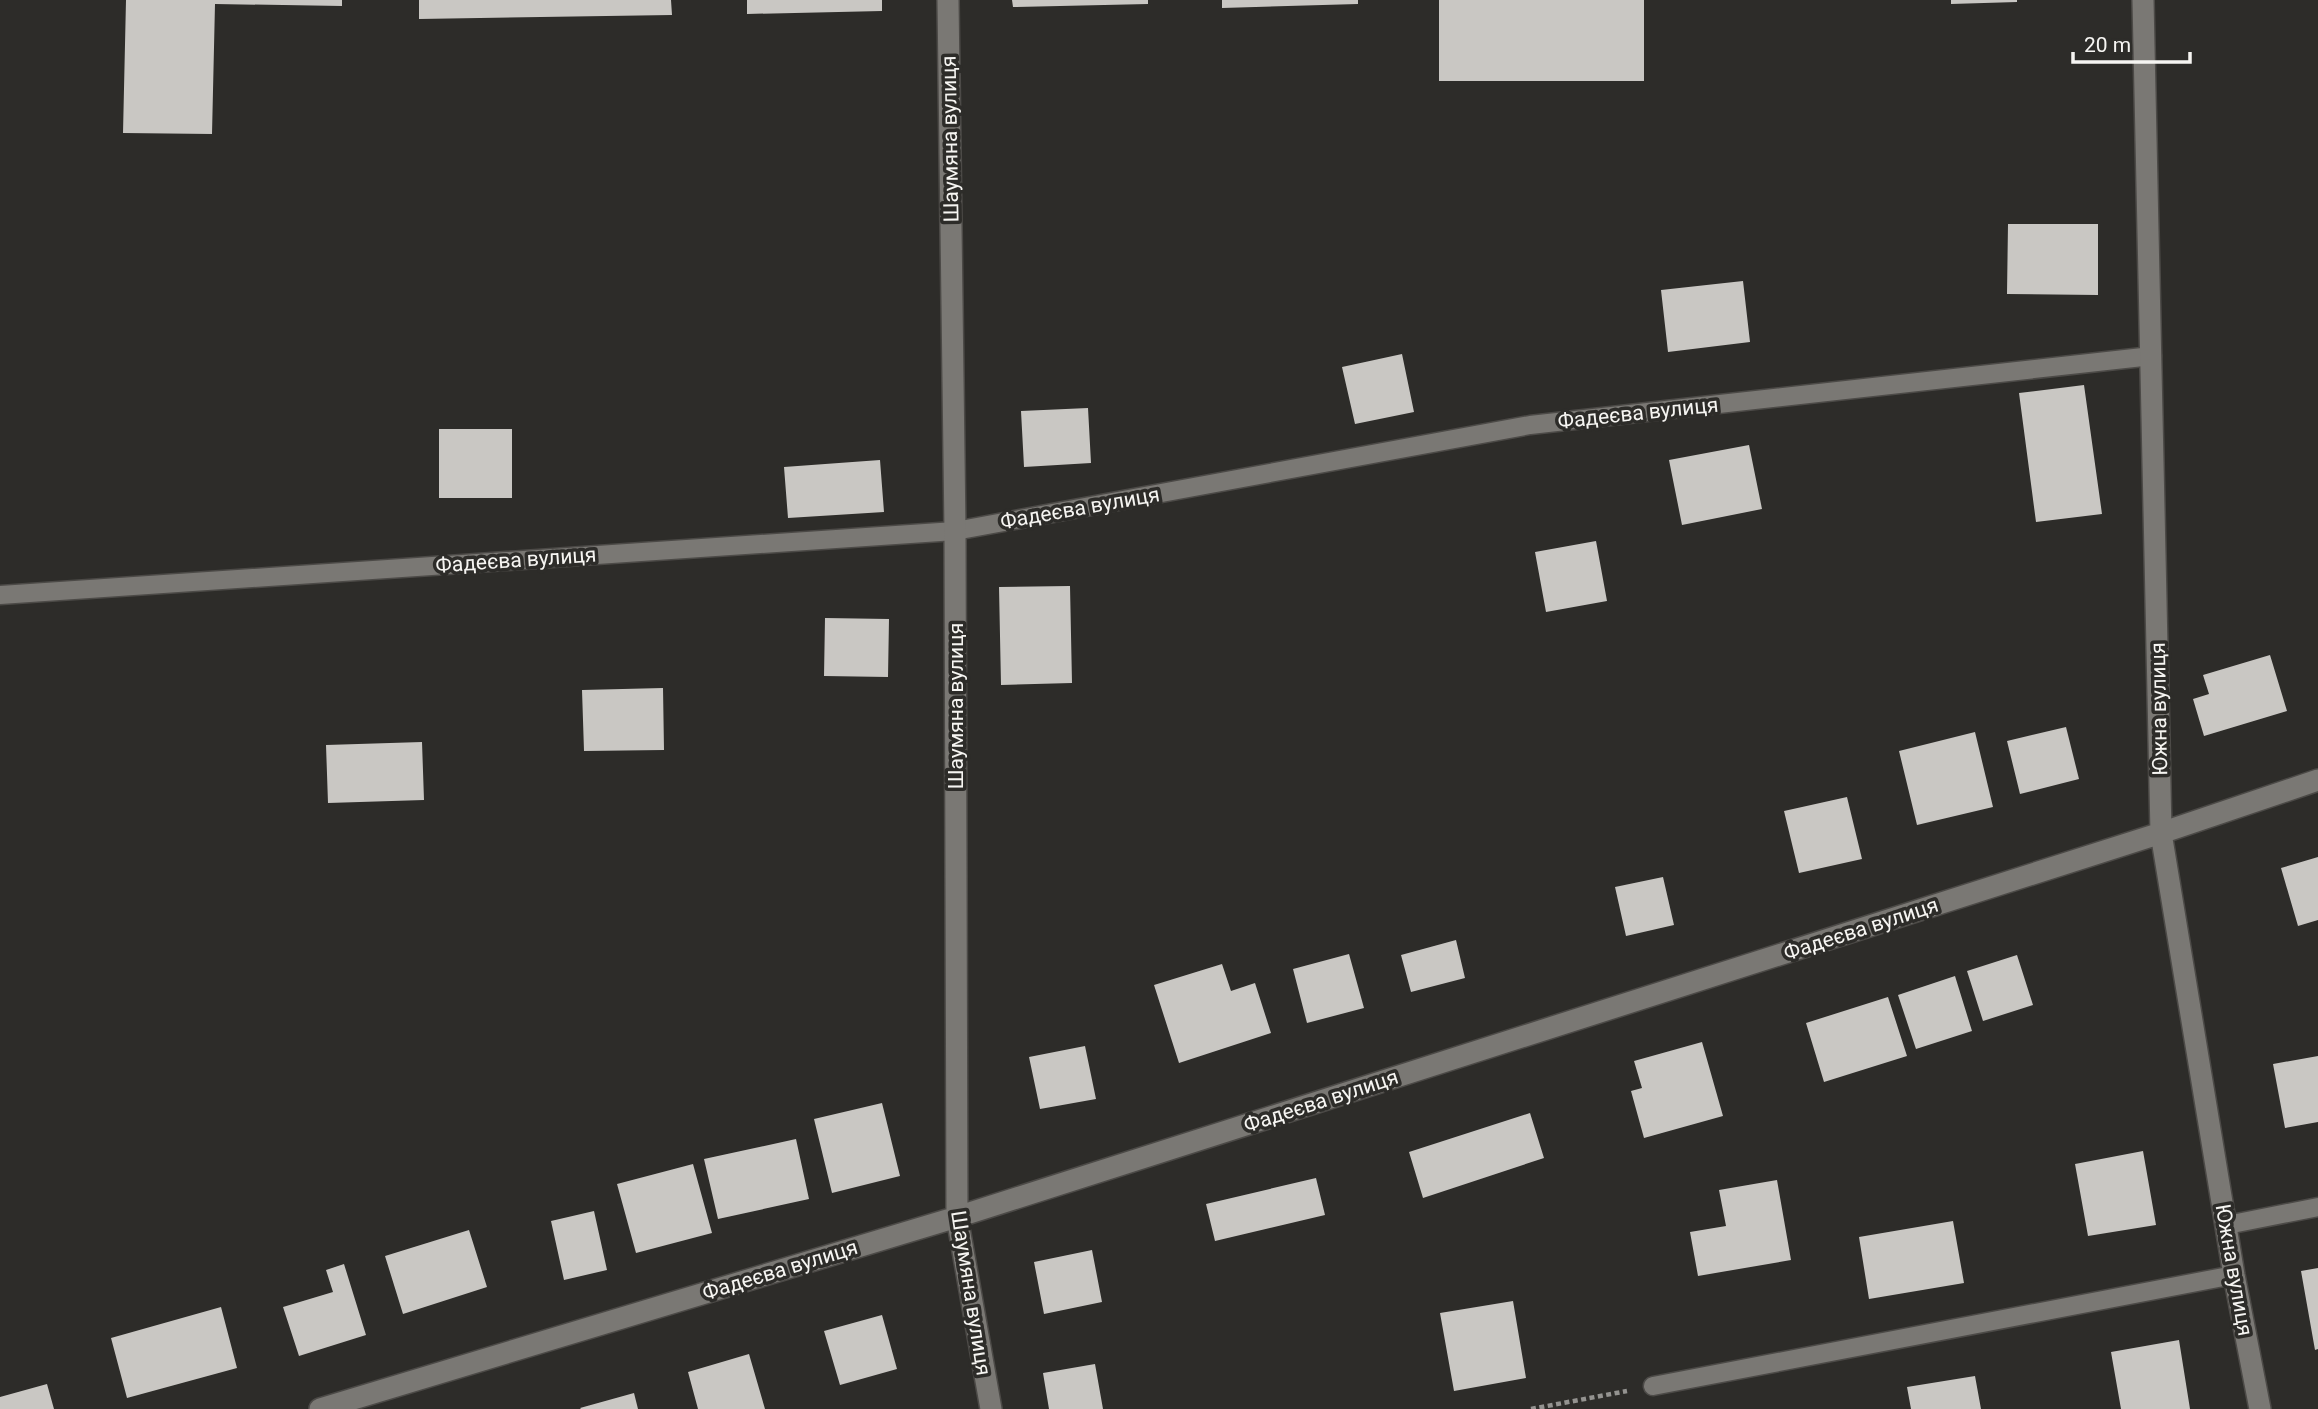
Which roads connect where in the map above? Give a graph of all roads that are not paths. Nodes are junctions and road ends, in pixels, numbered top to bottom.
1 (948, 0) edge
2 (2143, 0) edge
3 (2152, 356) junction
4 (955, 531) junction
5 (0, 594) edge
6 (2318, 780) edge
7 (2161, 833) junction
8 (2318, 1208) edge
9 (957, 1217) junction
10 (2227, 1225) junction
11 (2234, 1275) junction
12 (1653, 1386) road end
13 (320, 1409) edge
14 (990, 1409) edge
15 (2260, 1409) edge

1 - 4 street, Шаумяна вулиця
2 - 3 street, Южна вулиця
3 - 4 lane, Фадеєва вулиця
3 - 7 street, Южна вулиця
4 - 5 lane, Фадеєва вулиця
4 - 9 street, Шаумяна вулиця
6 - 7 street, Фадеєва вулиця
7 - 9 street, Фадеєва вулиця
7 - 10 street, Южна вулиця
8 - 10 lane
9 - 13 street, Фадеєва вулиця
9 - 14 street, Шаумяна вулиця
10 - 11 street, Южна вулиця
11 - 12 lane
11 - 15 street, Южна вулиця

